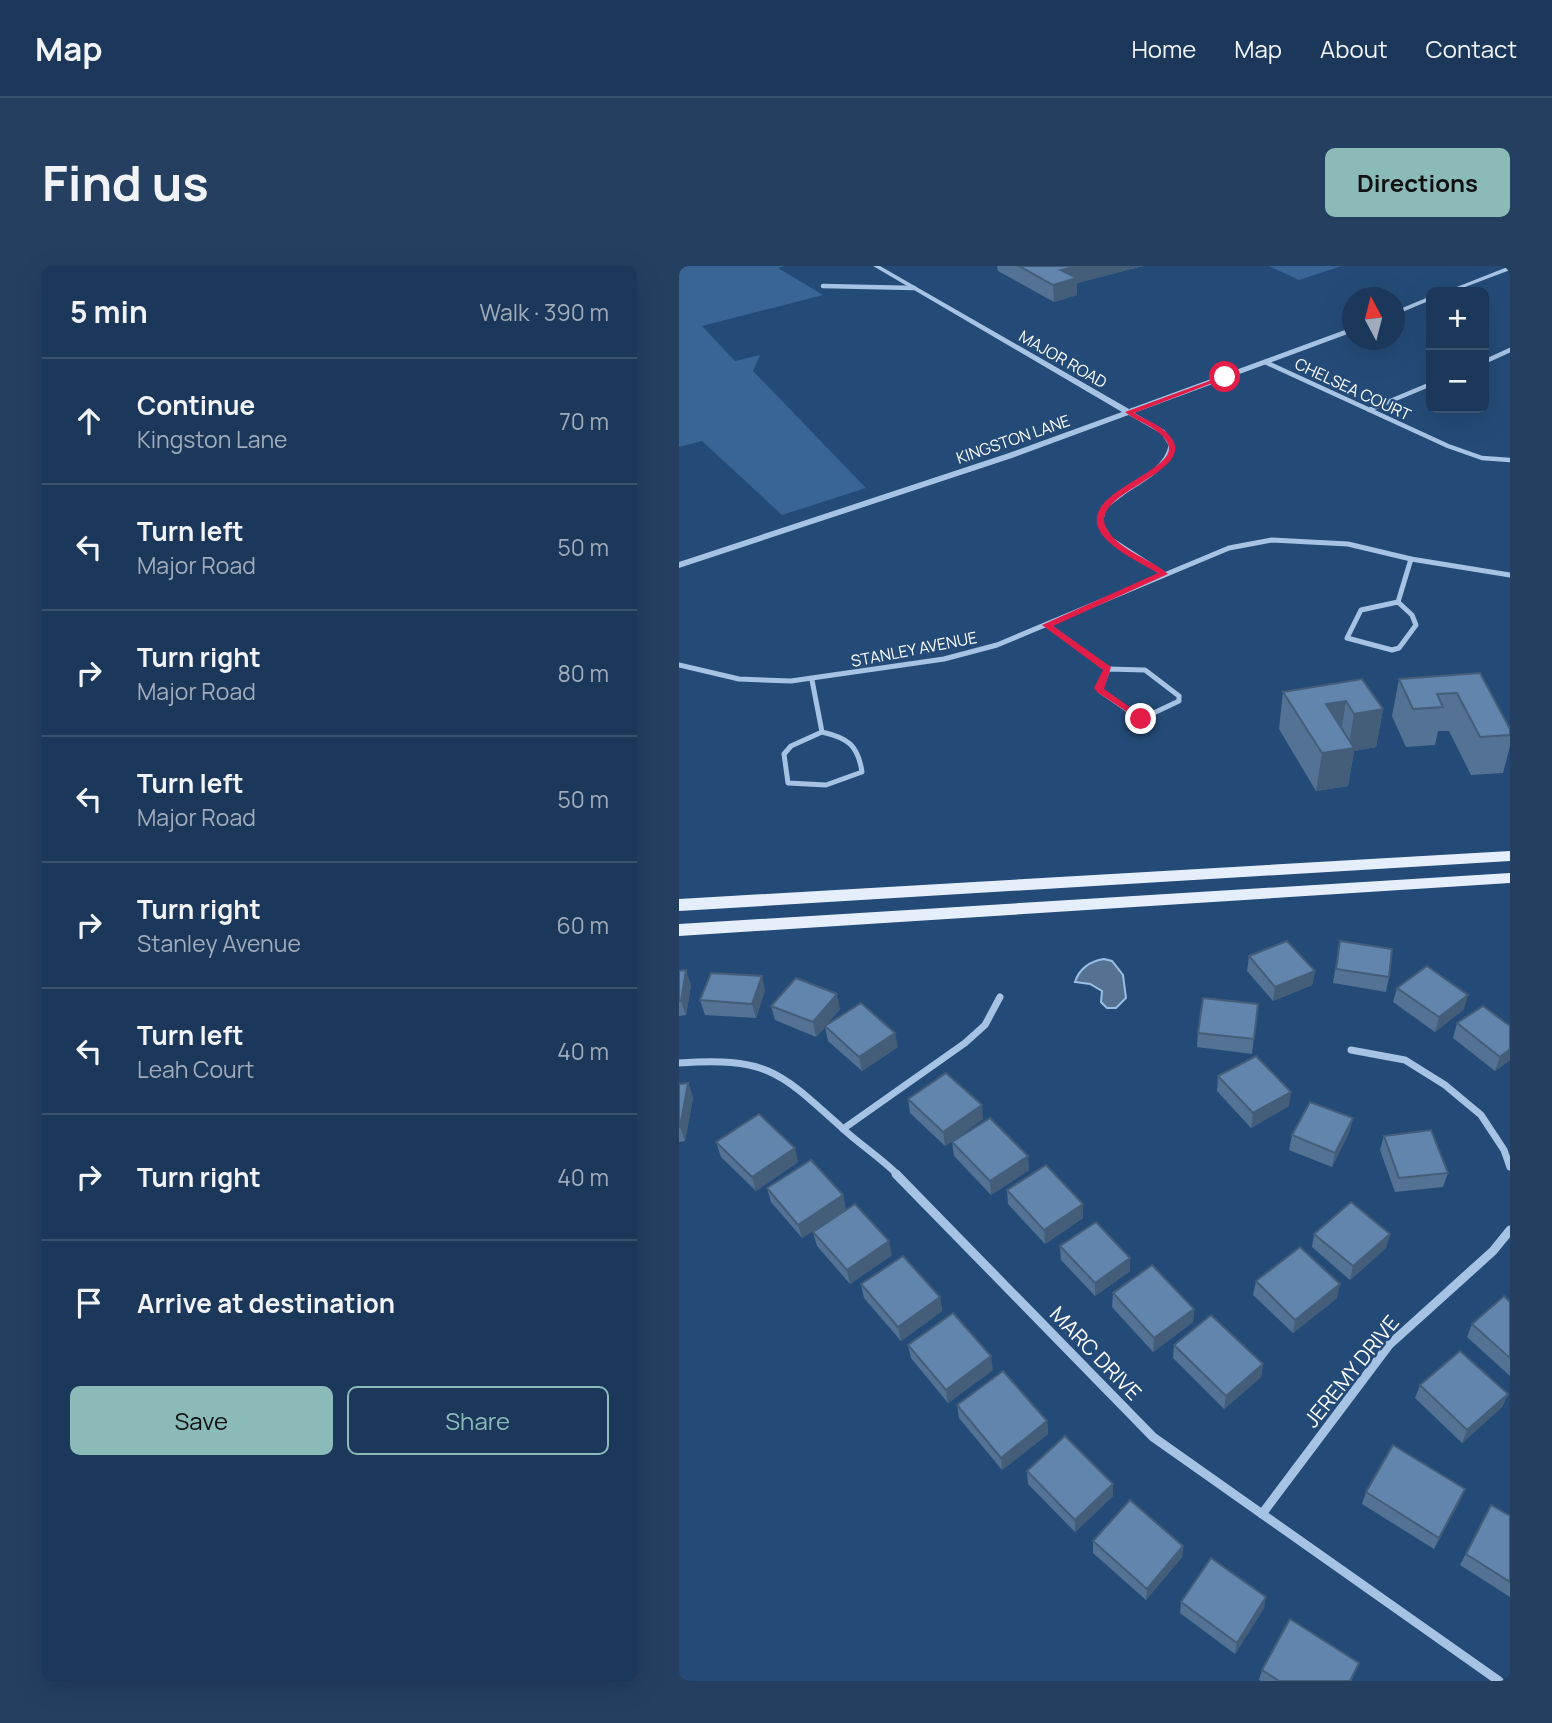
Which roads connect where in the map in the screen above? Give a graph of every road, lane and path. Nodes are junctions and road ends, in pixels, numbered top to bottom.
1 (876, 266) edge
2 (1510, 268) edge
3 (823, 286) dead end
4 (1460, 287) edge
5 (914, 288) junction
6 (1426, 300) edge
7 (1405, 309) edge
8 (1342, 333) edge
9 (1510, 350) edge
10 (1489, 360) edge
11 (1265, 362) junction
12 (1426, 386) edge
13 (1369, 410) junction
14 (1128, 412) junction
15 (1510, 460) edge
16 (1412, 559) junction
17 (679, 565) edge
18 (1164, 574) junction
19 (1510, 575) edge
20 (1398, 602) junction
21 (1047, 625) junction
22 (679, 665) edge
23 (1108, 669) junction
24 (812, 680) junction
25 (822, 732) junction
26 (1510, 856) edge
27 (1510, 878) edge
28 (679, 905) edge
29 (679, 930) edge
30 (1000, 996) dead end
31 (1350, 1050) dead end
32 (679, 1063) edge
33 (843, 1129) junction
34 (1510, 1167) edge
35 (1510, 1230) edge
36 (1262, 1514) junction
37 (1499, 1681) edge

1 - 5 street, MAJOR ROAD
2 - 4 street
3 - 5 street
5 - 14 street, MAJOR ROAD
6 - 7 street
8 - 11 street, KINGSTON LANE
9 - 10 street
11 - 13 street, CHELSEA COURT
11 - 14 street, KINGSTON LANE
12 - 13 street
13 - 15 street, CHELSEA COURT
14 - 17 street, KINGSTON LANE
14 - 18 street, MAJOR ROAD
16 - 18 street, STANLEY AVENUE
16 - 19 street, STANLEY AVENUE
16 - 20 street
18 - 21 street, STANLEY AVENUE
20 - 20 street
21 - 23 street
21 - 24 street, STANLEY AVENUE
22 - 24 street, STANLEY AVENUE
23 - 23 street
24 - 25 street
25 - 25 street
26 - 28 main road
27 - 29 main road
30 - 33 street
31 - 34 street
32 - 33 street, MARC DRIVE
33 - 36 street, MARC DRIVE
35 - 36 street, JEREMY DRIVE
36 - 37 street, MARC DRIVE

